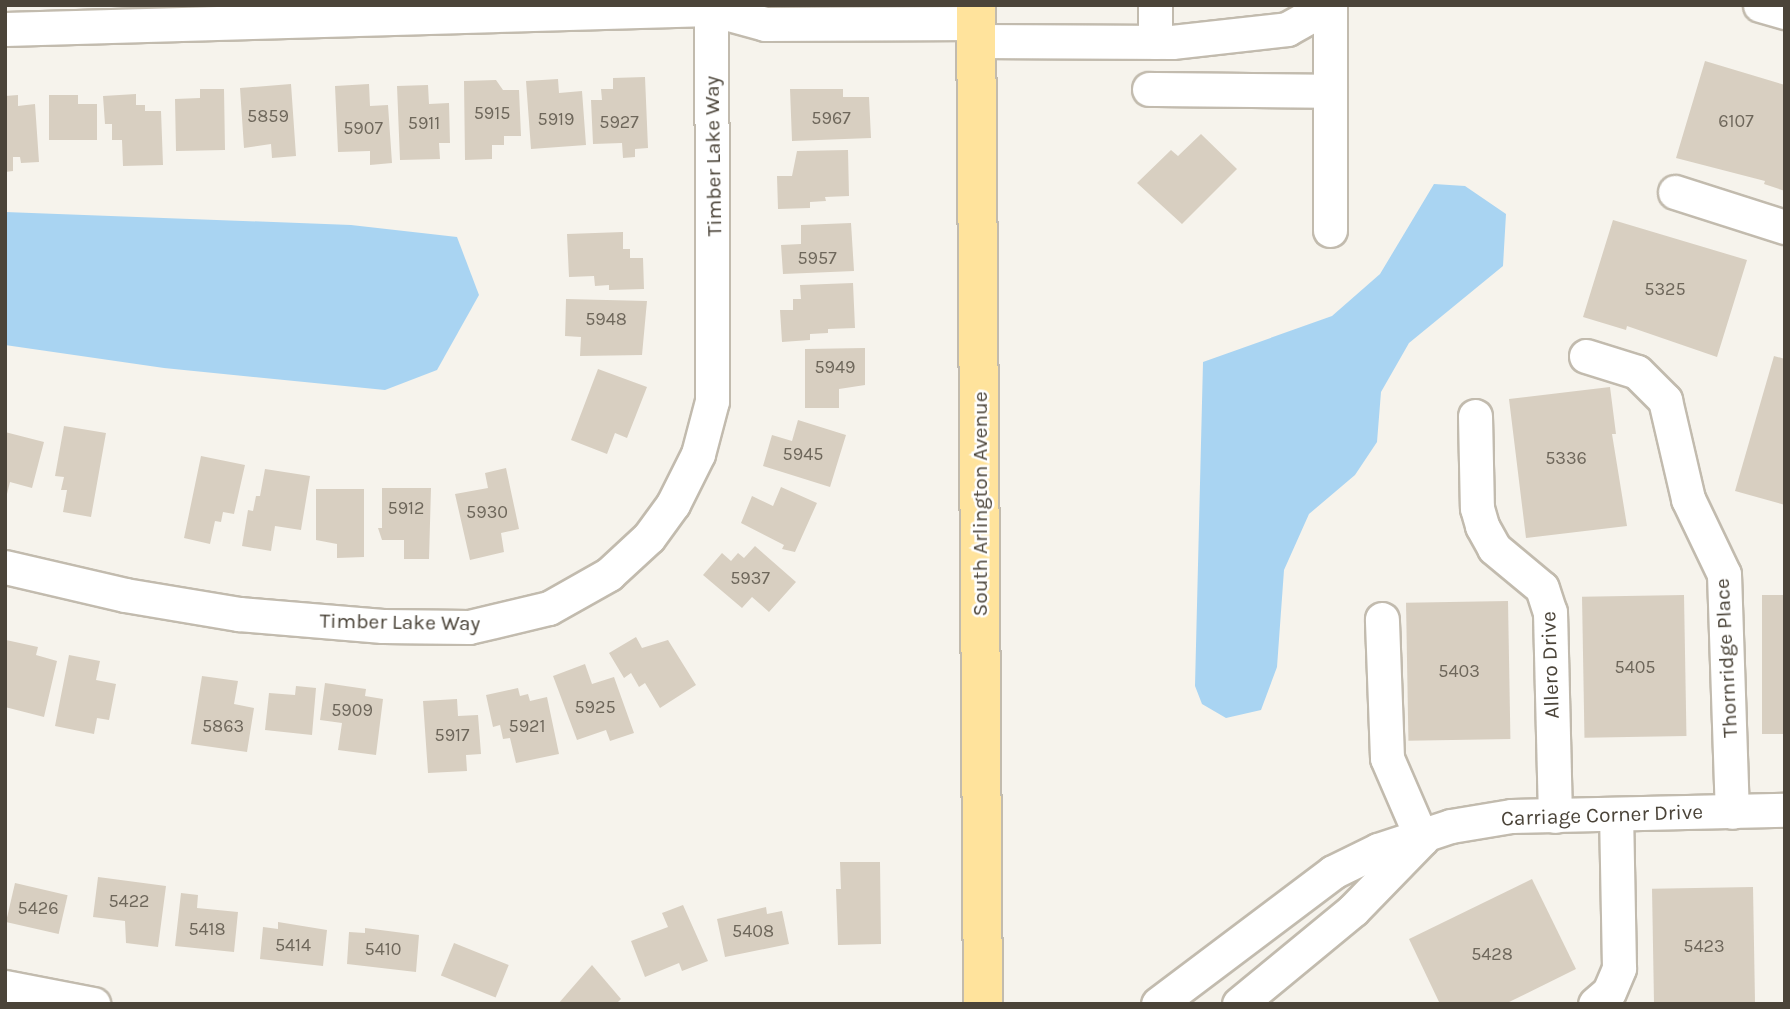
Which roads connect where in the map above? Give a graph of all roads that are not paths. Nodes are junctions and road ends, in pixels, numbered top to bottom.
1 (1155, 5) edge
2 (1330, 5) edge
3 (1759, 5) edge
4 (715, 7) edge
5 (1785, 12) edge
6 (976, 23) edge
7 (5, 29) edge
8 (1155, 42) junction
9 (1149, 89) dead end
10 (1330, 91) junction
11 (1675, 192) dead end
12 (1785, 227) edge
13 (1330, 230) dead end
14 (1586, 356) dead end
15 (1475, 416) dead end
16 (5, 567) edge
17 (1382, 619) dead end
18 (1785, 810) edge
19 (1732, 812) junction
20 (1616, 815) junction
21 (1555, 816) junction
22 (1418, 840) junction
23 (5, 986) edge
24 (93, 1004) edge
25 (983, 1004) edge
26 (1158, 1004) edge
27 (1239, 1004) edge
28 (1595, 1004) edge

1 - 8 street
2 - 8 street
2 - 10 street
3 - 5 street
4 - 6 street
4 - 7 street
4 - 16 street, Timber Lake Way
6 - 8 street
6 - 25 main road, South Arlington Avenue
9 - 10 street
10 - 13 street
11 - 12 street
14 - 19 street, Thornridge Place
15 - 21 street, Allero Drive
17 - 22 street
18 - 19 street, Carriage Corner Drive
19 - 20 street, Carriage Corner Drive
20 - 21 street, Carriage Corner Drive
20 - 28 street
21 - 22 street, Carriage Corner Drive
22 - 26 street, Carriage Corner Drive
22 - 27 street, Carriage Corner Drive
23 - 24 street

